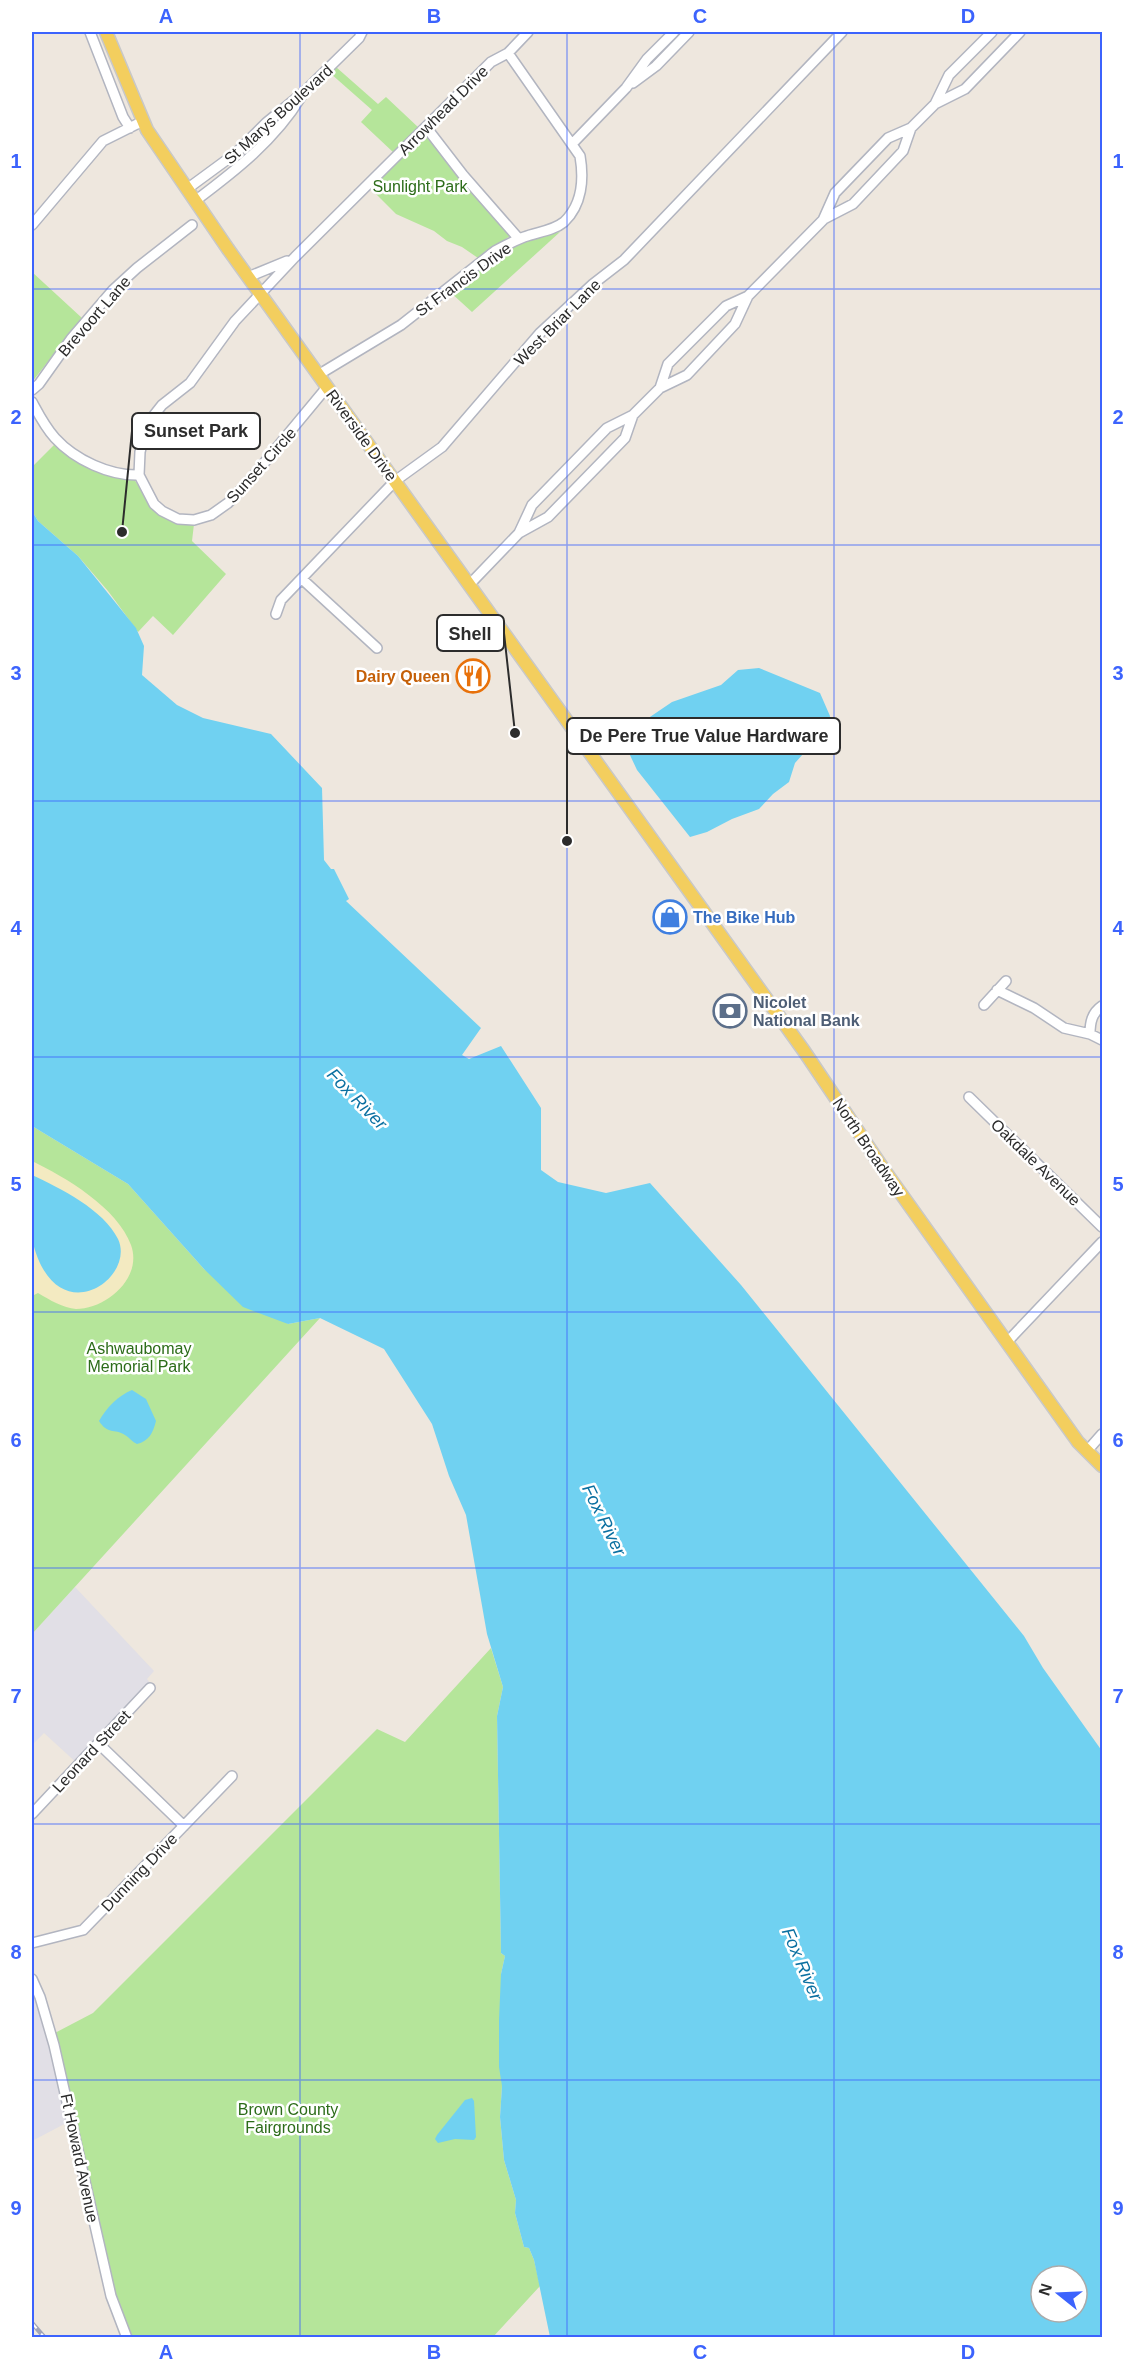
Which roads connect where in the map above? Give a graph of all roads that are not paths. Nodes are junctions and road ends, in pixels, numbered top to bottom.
1 (90, 32) edge
2 (106, 32) edge
3 (367, 32) edge
4 (528, 32) edge
5 (674, 32) edge
6 (689, 32) edge
7 (842, 32) edge
8 (992, 32) edge
9 (1020, 32) edge
10 (360, 35) edge
11 (508, 52) junction
12 (626, 88) junction
13 (304, 92) junction
14 (935, 104) junction
15 (143, 121) junction
16 (426, 127) junction
17 (130, 128) junction
18 (911, 128) junction
19 (572, 144) junction
20 (187, 189) junction
21 (195, 201) junction
22 (823, 220) junction
23 (32, 225) edge
24 (192, 225) dead end
25 (519, 239) junction
26 (295, 257) junction
27 (248, 277) junction
28 (260, 294) junction
29 (748, 296) junction
30 (318, 375) junction
31 (327, 387) junction
32 (660, 388) junction
33 (32, 390) edge
34 (32, 402) edge
35 (633, 415) junction
36 (139, 475) junction
37 (395, 481) junction
38 (519, 533) junction
39 (302, 579) junction
40 (470, 585) junction
41 (276, 614) dead end
42 (377, 648) dead end
43 (641, 824) joint
44 (1006, 981) dead end
45 (998, 990) junction
46 (984, 1005) dead end
47 (1102, 1006) edge
48 (1090, 1034) junction
49 (1102, 1040) edge
50 (969, 1098) dead end
51 (1102, 1227) edge
52 (1102, 1242) edge
53 (1006, 1342) junction
54 (1102, 1434) edge
55 (1087, 1450) junction
56 (1100, 1460) edge
57 (150, 1688) dead end
58 (99, 1744) junction
59 (232, 1776) dead end
60 (32, 1814) edge
61 (184, 1826) junction
62 (32, 1942) edge
63 (32, 1979) edge
64 (126, 2337) edge

1 - 17 street
2 - 15 main road, Riverside Drive
3 - 10 street, St Marys Boulevard
4 - 11 street, Arrowhead Drive
5 - 12 street
6 - 12 street
7 - 37 street, West Briar Lane
8 - 14 street
9 - 14 street
10 - 13 street, St Marys Boulevard
11 - 16 street, Arrowhead Drive
11 - 19 street, St Francis Drive
12 - 19 street
13 - 20 street, St Marys Boulevard
13 - 21 street
14 - 18 street
15 - 17 street
15 - 20 main road, Riverside Drive
16 - 25 street
16 - 26 street, Arrowhead Drive
17 - 23 street
18 - 22 street
18 - 22 street
19 - 25 street, St Francis Drive
20 - 21 main road, Riverside Drive
21 - 27 main road, Riverside Drive
22 - 29 street
24 - 33 street, Brevoort Lane
25 - 30 street, St Francis Drive
26 - 27 street
26 - 28 street, Arrowhead Drive
27 - 28 main road, Riverside Drive
28 - 30 main road, Riverside Drive
28 - 36 street
29 - 32 street
29 - 32 street
30 - 31 main road, Riverside Drive
31 - 36 street, Sunset Circle
31 - 37 main road, Riverside Drive
32 - 35 street
34 - 36 street
35 - 38 street
35 - 38 street
37 - 39 street, West Briar Lane
37 - 40 main road, Riverside Drive
38 - 40 street
39 - 41 street, West Briar Lane
39 - 42 street
40 - 43 main road, Riverside Drive
43 - 53 main road, North Broadway
44 - 45 street
45 - 46 street
45 - 48 street
47 - 48 street
48 - 49 street
50 - 51 street, Oakdale Avenue
52 - 53 street
53 - 55 main road, North Broadway
54 - 55 street
55 - 56 main road, North Broadway
57 - 58 street, Leonard Street
58 - 60 street, Leonard Street
58 - 61 street
59 - 61 street, Dunning Drive
61 - 62 street, Dunning Drive
63 - 64 street, Ft Howard Avenue

